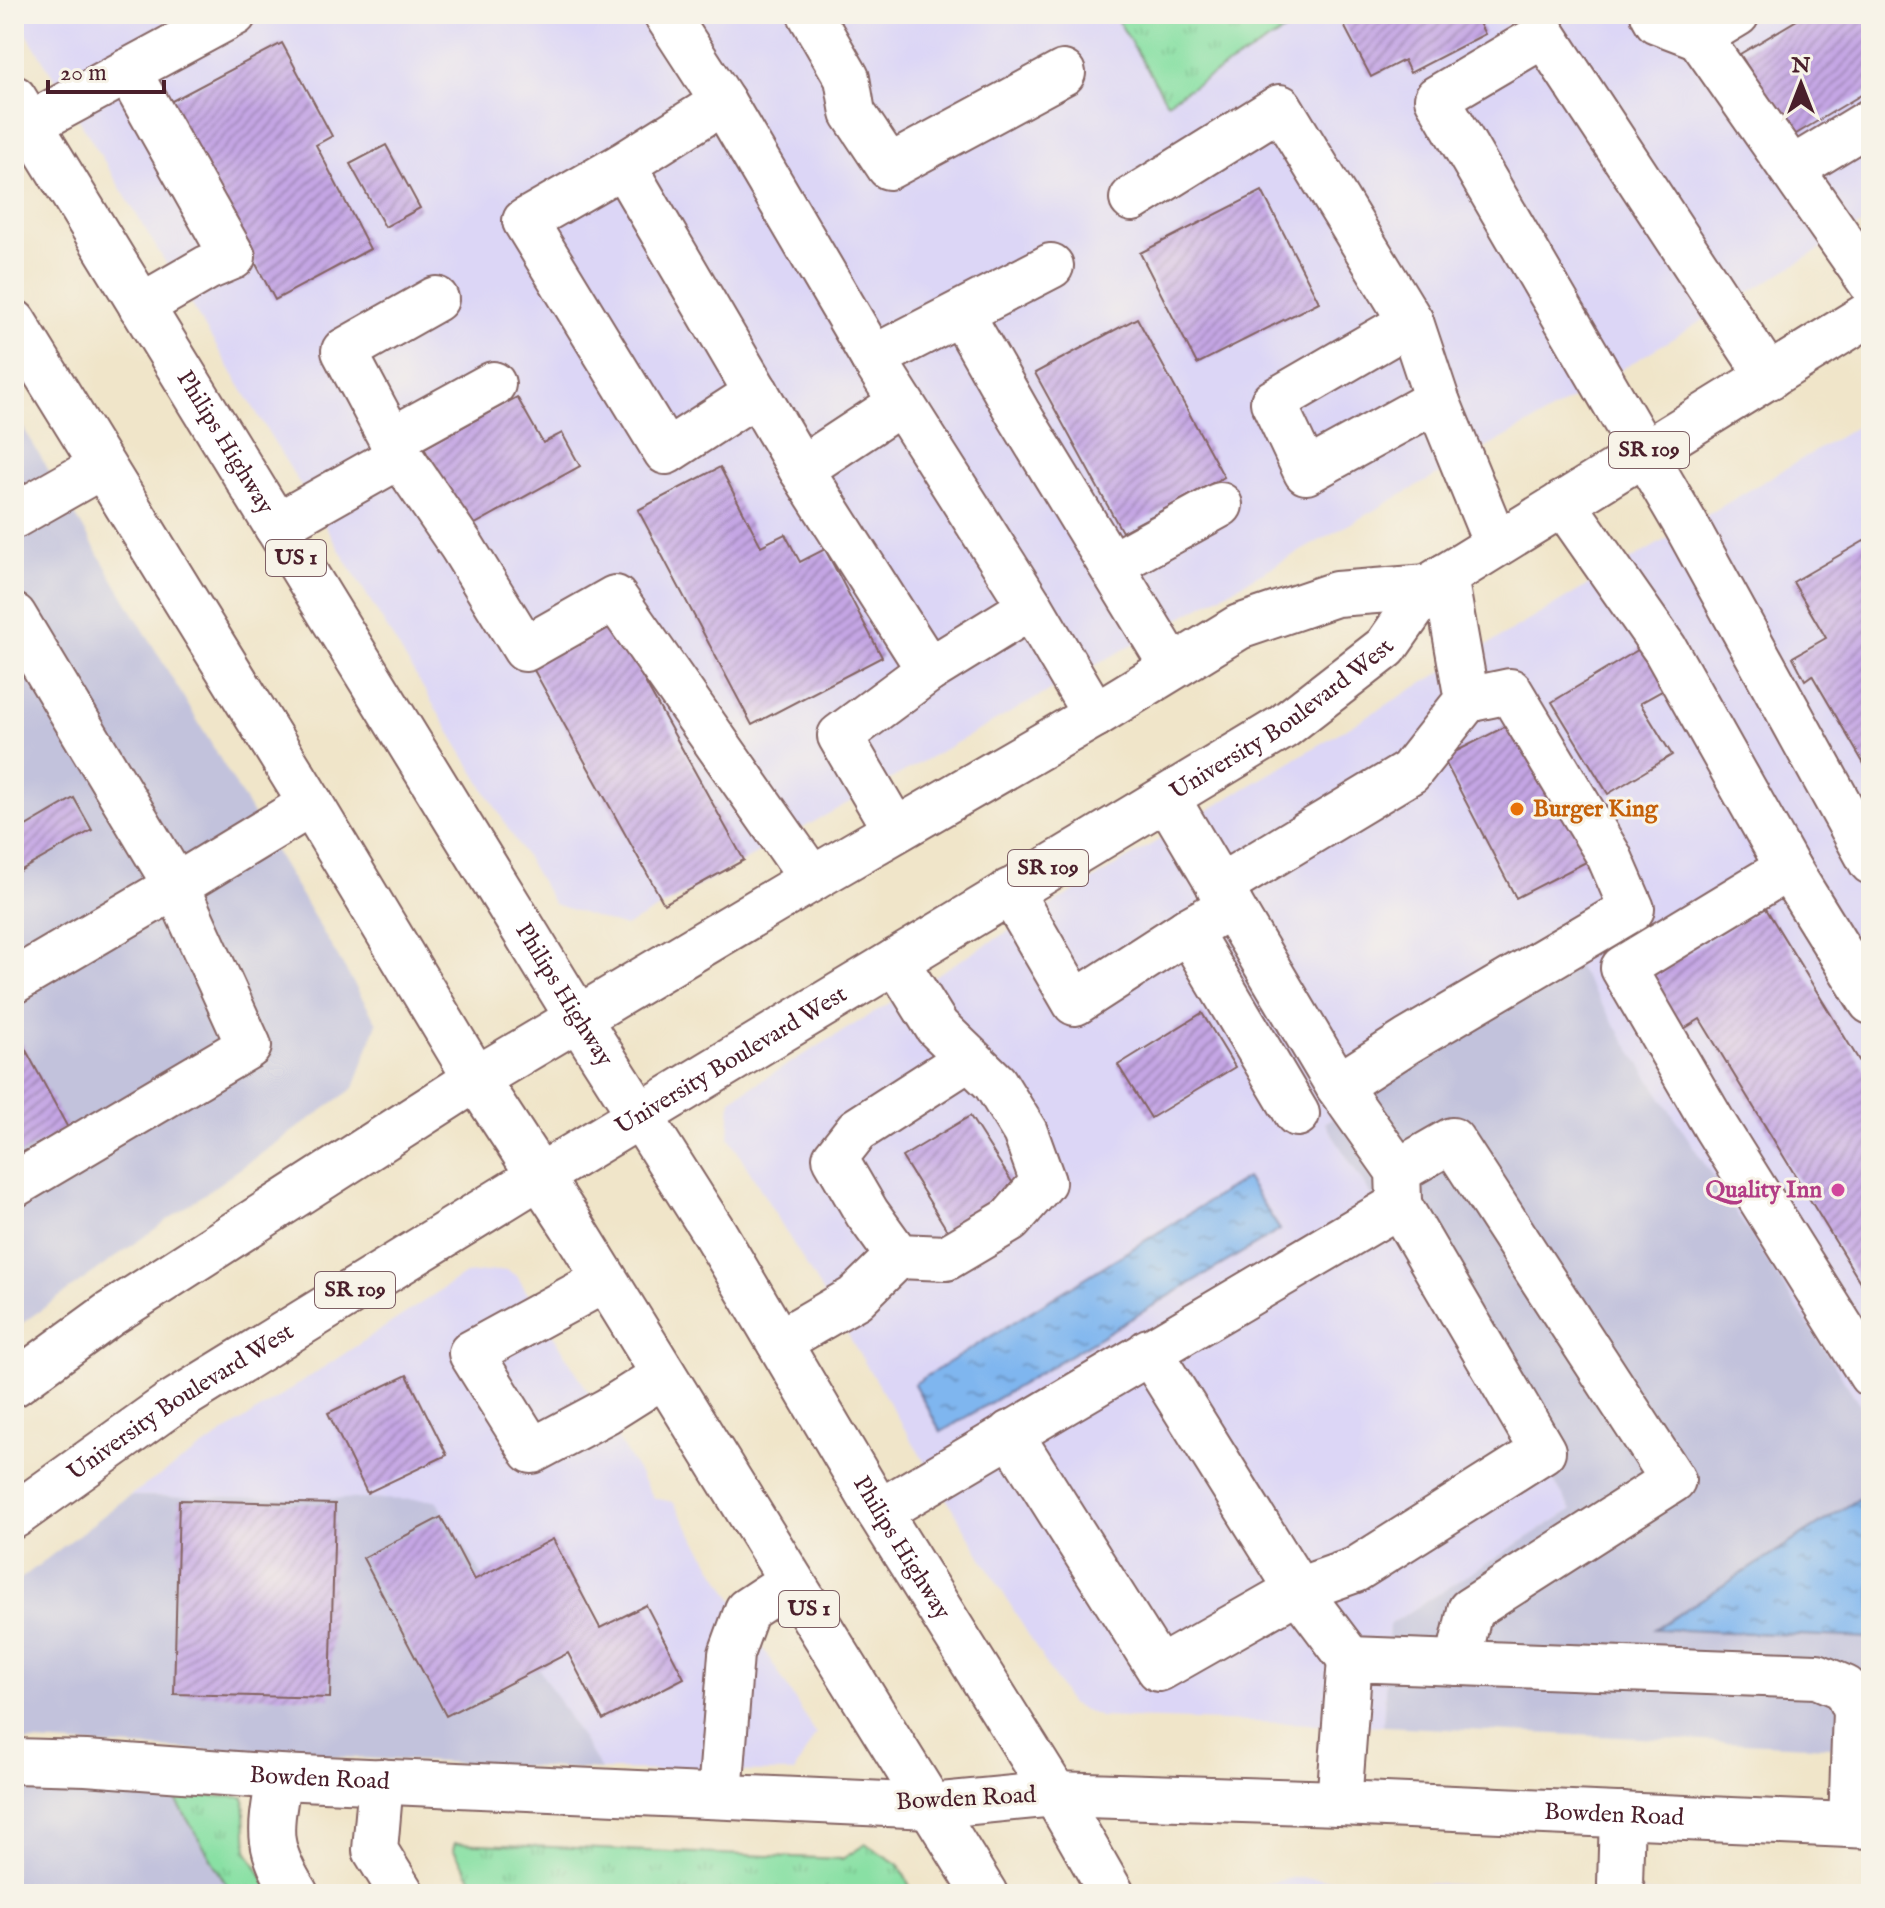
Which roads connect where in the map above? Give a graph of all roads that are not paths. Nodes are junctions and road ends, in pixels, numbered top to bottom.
1 (234, 14) edge
2 (810, 14) edge
3 (1653, 14) edge
4 (1737, 14) edge
5 (676, 17) edge
6 (1699, 37) junction
7 (128, 71) junction
8 (1063, 73) dead end
9 (723, 102) junction
10 (22, 111) edge
11 (1871, 121) edge
12 (623, 165) junction
13 (1792, 169) junction
14 (1132, 199) dead end
15 (1051, 266) dead end
16 (1871, 283) edge
17 (436, 299) dead end
18 (141, 306) junction
19 (961, 313) junction
20 (1871, 313) edge
21 (14, 322) edge
22 (1411, 322) junction
23 (873, 358) junction
24 (1769, 377) junction
25 (493, 384) dead end
26 (757, 393) junction
27 (1437, 400) junction
28 (901, 403) junction
29 (396, 448) junction
30 (1644, 453) junction
31 (102, 466) junction
32 (801, 469) junction
33 (1563, 503) junction
34 (1220, 505) dead end
35 (14, 516) edge
36 (276, 526) junction
37 (1496, 544) junction
38 (1111, 565) junction
39 (1436, 581) junction
40 (1031, 607) junction
41 (14, 616) edge
42 (1172, 666) junction
43 (929, 670) junction
44 (1467, 700) junction
45 (1095, 715) junction
46 (1167, 798) junction
47 (311, 804) junction
48 (895, 830) junction
49 (1871, 862) edge
50 (1788, 868) junction
51 (812, 879) junction
52 (176, 886) junction
53 (1010, 891) junction
54 (1225, 896) junction
55 (1188, 930) junction
56 (896, 961) junction
57 (14, 981) edge
58 (1871, 1002) edge
59 (578, 1018) junction
60 (969, 1058) junction
61 (476, 1079) junction
62 (1338, 1086) junction
63 (1297, 1114) dead end
64 (638, 1116) junction
65 (540, 1176) junction
66 (14, 1185) edge
67 (1398, 1188) junction
68 (898, 1256) junction
69 (605, 1280) junction
70 (779, 1342) junction
71 (1149, 1351) junction
72 (664, 1375) junction
73 (1871, 1375) edge
74 (14, 1384) edge
75 (1010, 1433) junction
76 (879, 1512) junction
77 (14, 1516) edge
78 (791, 1581) junction
79 (1298, 1590) junction
80 (1350, 1659) junction
81 (1458, 1663) junction
82 (14, 1761) edge
83 (279, 1777) junction
84 (381, 1781) junction
85 (1055, 1794) junction
86 (720, 1795) junction
87 (1339, 1803) junction
88 (931, 1806) junction
89 (1622, 1815) junction
90 (1861, 1825) edge
91 (296, 1894) edge
92 (402, 1894) edge
93 (985, 1894) edge
94 (1112, 1894) edge
95 (1624, 1894) edge

1 - 7 main road
2 - 8 main road
3 - 6 main road
4 - 6 main road
5 - 9 main road
6 - 13 main road
7 - 10 main road
7 - 18 main road
9 - 12 main road
9 - 23 main road
10 - 18 main road, Philips Highway / US 1
11 - 13 main road
12 - 26 main road
12 - 26 main road
13 - 16 main road
14 - 22 main road
15 - 19 main road
17 - 29 main road
18 - 36 main road, Philips Highway / US 1
19 - 23 main road
19 - 38 main road
20 - 24 main road, University Boulevard West / SR 109
21 - 31 main road, US 1
22 - 27 main road
22 - 27 main road
23 - 28 main road
24 - 30 main road, University Boulevard West / SR 109
24 - 30 main road
25 - 29 main road
26 - 32 main road
27 - 37 main road
28 - 32 main road
28 - 40 main road
29 - 36 main road
29 - 51 main road
30 - 33 main road, University Boulevard West / SR 109
30 - 49 main road
31 - 35 main road
31 - 47 main road, US 1
32 - 43 main road
33 - 37 main road, University Boulevard West / SR 109
33 - 50 main road
34 - 38 main road
36 - 59 main road, Philips Highway / US 1
37 - 39 main road, University Boulevard West / SR 109
38 - 42 main road
39 - 42 main road, University Boulevard West / SR 109
39 - 44 main road
39 - 46 main road, University Boulevard West / SR 109
40 - 43 main road
40 - 45 main road
41 - 52 main road
42 - 45 main road, University Boulevard West / SR 109
43 - 48 main road
44 - 54 main road
44 - 62 main road
45 - 48 main road, University Boulevard West / SR 109
46 - 53 main road, University Boulevard West / SR 109
46 - 54 main road
47 - 52 main road
47 - 61 main road, US 1
48 - 51 main road, University Boulevard West / SR 109
50 - 58 main road
50 - 73 main road
51 - 59 main road, University Boulevard West / SR 109
52 - 57 main road
52 - 66 main road
53 - 55 main road
53 - 56 main road, University Boulevard West / SR 109
54 - 55 main road
54 - 62 main road
55 - 63 main road
56 - 60 main road
56 - 64 main road, University Boulevard West / SR 109
59 - 61 main road, University Boulevard West / SR 109
59 - 64 main road, Philips Highway / US 1
60 - 68 main road
60 - 68 main road
61 - 65 main road, US 1
61 - 74 main road, University Boulevard West / SR 109
62 - 67 main road
64 - 65 main road, University Boulevard West / SR 109
64 - 70 main road, Philips Highway / US 1
65 - 69 main road, US 1
65 - 77 main road, University Boulevard West / SR 109
67 - 71 main road
67 - 79 main road
67 - 81 main road
68 - 70 main road
69 - 72 main road, US 1
69 - 72 main road
70 - 76 main road, Philips Highway / US 1
71 - 75 main road
71 - 79 main road
72 - 78 main road, US 1
75 - 76 main road
75 - 79 main road
76 - 85 main road, Philips Highway / US 1
78 - 86 main road
78 - 88 main road, US 1
79 - 80 main road
80 - 81 main road
80 - 87 main road
81 - 90 main road
82 - 83 main road, Bowden Road
83 - 84 main road, Bowden Road
83 - 91 main road
84 - 86 main road, Bowden Road
84 - 92 main road
85 - 87 main road, Bowden Road
85 - 88 main road, Bowden Road
85 - 94 main road, Philips Highway / US 1
86 - 88 main road, Bowden Road
87 - 89 main road, Bowden Road
88 - 93 main road, US 1
89 - 90 main road, Bowden Road
89 - 95 main road

